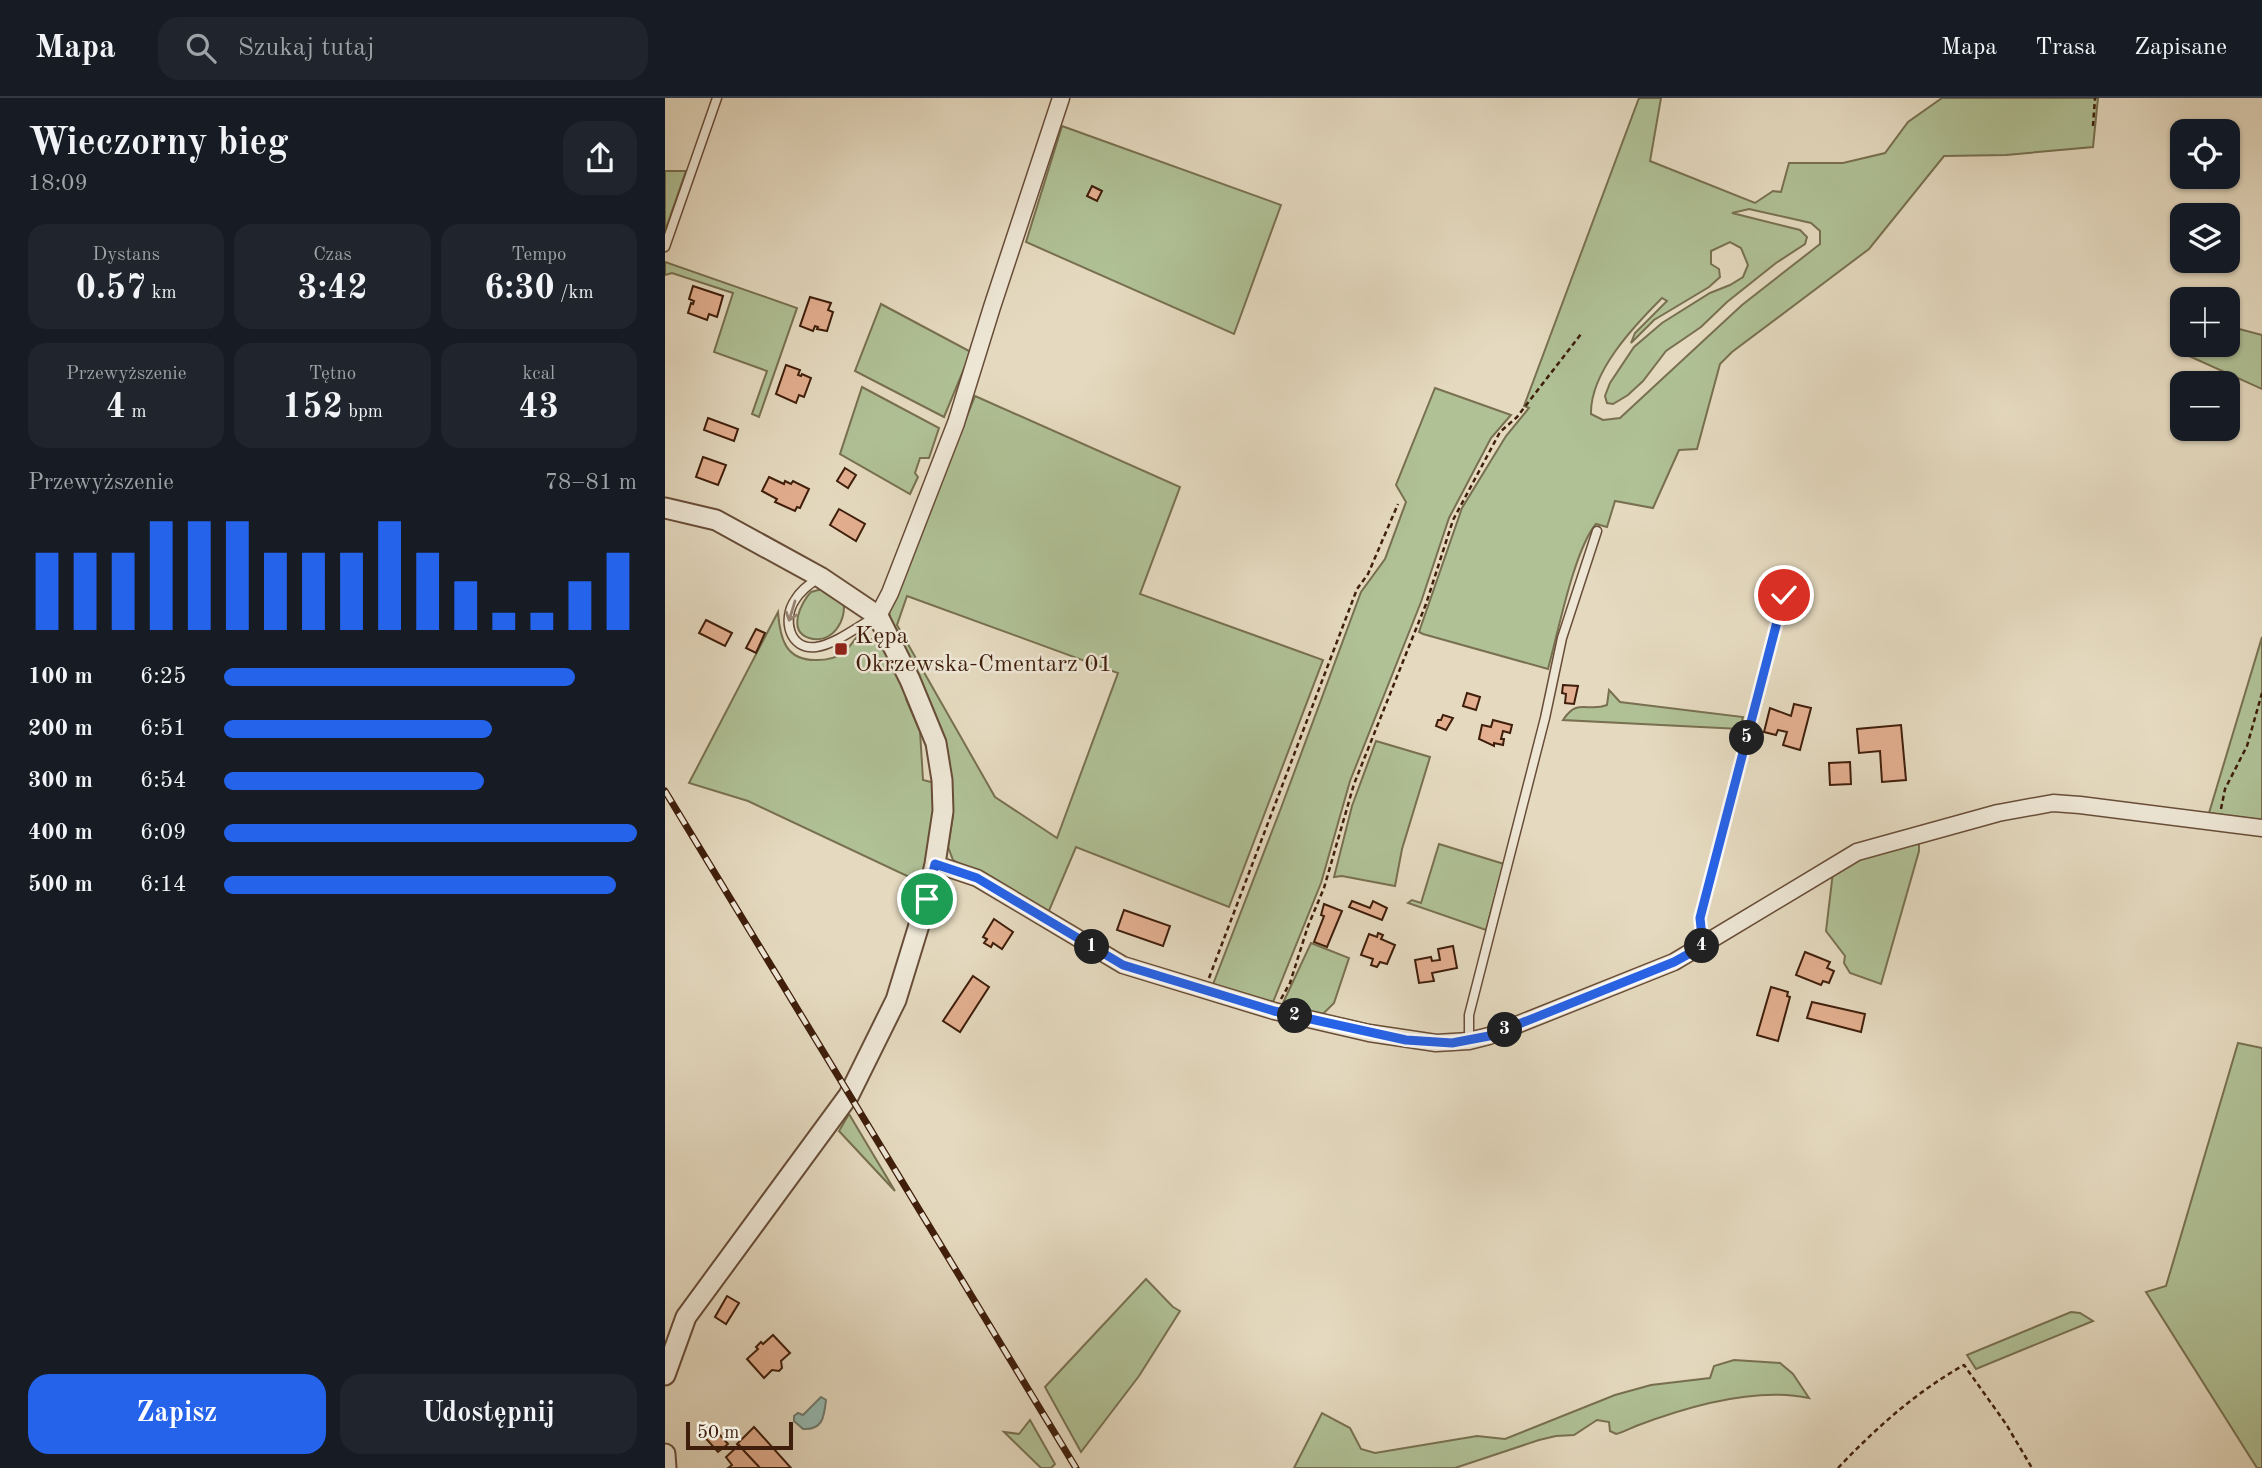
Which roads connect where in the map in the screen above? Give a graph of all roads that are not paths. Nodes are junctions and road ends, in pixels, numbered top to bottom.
1 (717, 98) edge
2 (1061, 98) edge
3 (665, 247) edge
4 (665, 508) edge
5 (1597, 531) dead end
6 (820, 577) junction
7 (1784, 595) dead end
8 (878, 616) junction
9 (2262, 828) edge
10 (935, 864) junction
11 (1703, 946) junction
12 (1469, 1041) junction
13 (665, 1375) edge
14 (665, 1454) edge
15 (666, 1468) edge

1 - 3 lane
2 - 8 street
4 - 6 street
5 - 12 lane
6 - 8 street
6 -> 8 lane
7 - 11 lane
8 - 10 street
9 - 11 street
10 - 12 street
10 - 13 street
11 - 12 street
14 - 15 street

